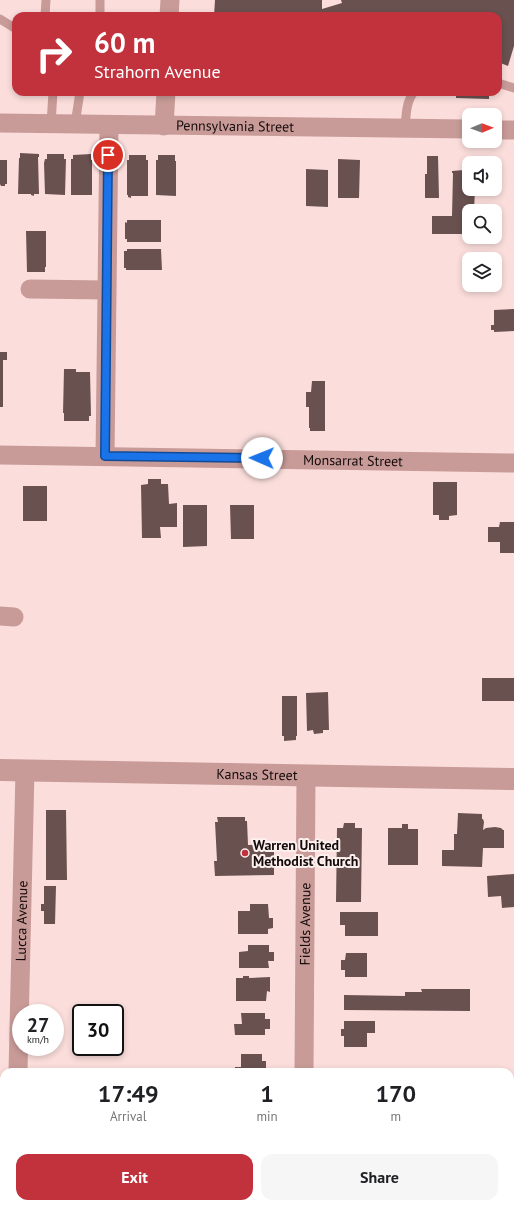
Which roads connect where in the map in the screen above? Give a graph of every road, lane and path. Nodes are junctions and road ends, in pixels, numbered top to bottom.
1 (46, 0) edge
2 (100, 0) edge
3 (170, 0) edge
4 (45, 12) edge
5 (100, 12) edge
6 (169, 12) edge
7 (0, 19) edge
8 (12, 26) edge
9 (502, 84) edge
10 (514, 88) edge
11 (53, 96) edge
12 (79, 96) edge
13 (166, 96) edge
14 (410, 96) edge
15 (0, 123) edge
16 (51, 124) junction
17 (75, 124) junction
18 (109, 125) junction
19 (164, 126) junction
20 (405, 128) junction
21 (462, 129) edge
22 (502, 130) edge
23 (514, 130) edge
24 (30, 289) dead end
25 (106, 290) junction
26 (0, 455) edge
27 (105, 456) junction
28 (514, 463) edge
29 (0, 770) edge
30 (25, 770) junction
31 (306, 776) junction
32 (514, 779) edge
33 (18, 1068) edge
34 (304, 1068) edge

1 - 4 lane
2 - 5 lane
3 - 6 street
7 - 8 lane
9 - 10 lane
11 - 16 lane
12 - 17 lane
13 - 19 street
14 - 20 lane
15 - 16 street, Pennsylvania Street
16 - 17 street, Pennsylvania Street
17 - 18 street, Pennsylvania Street
18 - 19 street, Pennsylvania Street
18 - 25 street
19 - 20 street, Pennsylvania Street
20 - 21 street, Pennsylvania Street
22 - 23 street
24 - 25 street
25 - 27 street
26 - 27 street, Monsarrat Street
27 - 28 street, Monsarrat Street
29 - 30 street, Kansas Street
30 - 31 street, Kansas Street
30 - 33 street, Lucca Avenue
31 - 32 street, Kansas Street
31 - 34 street, Fields Avenue

